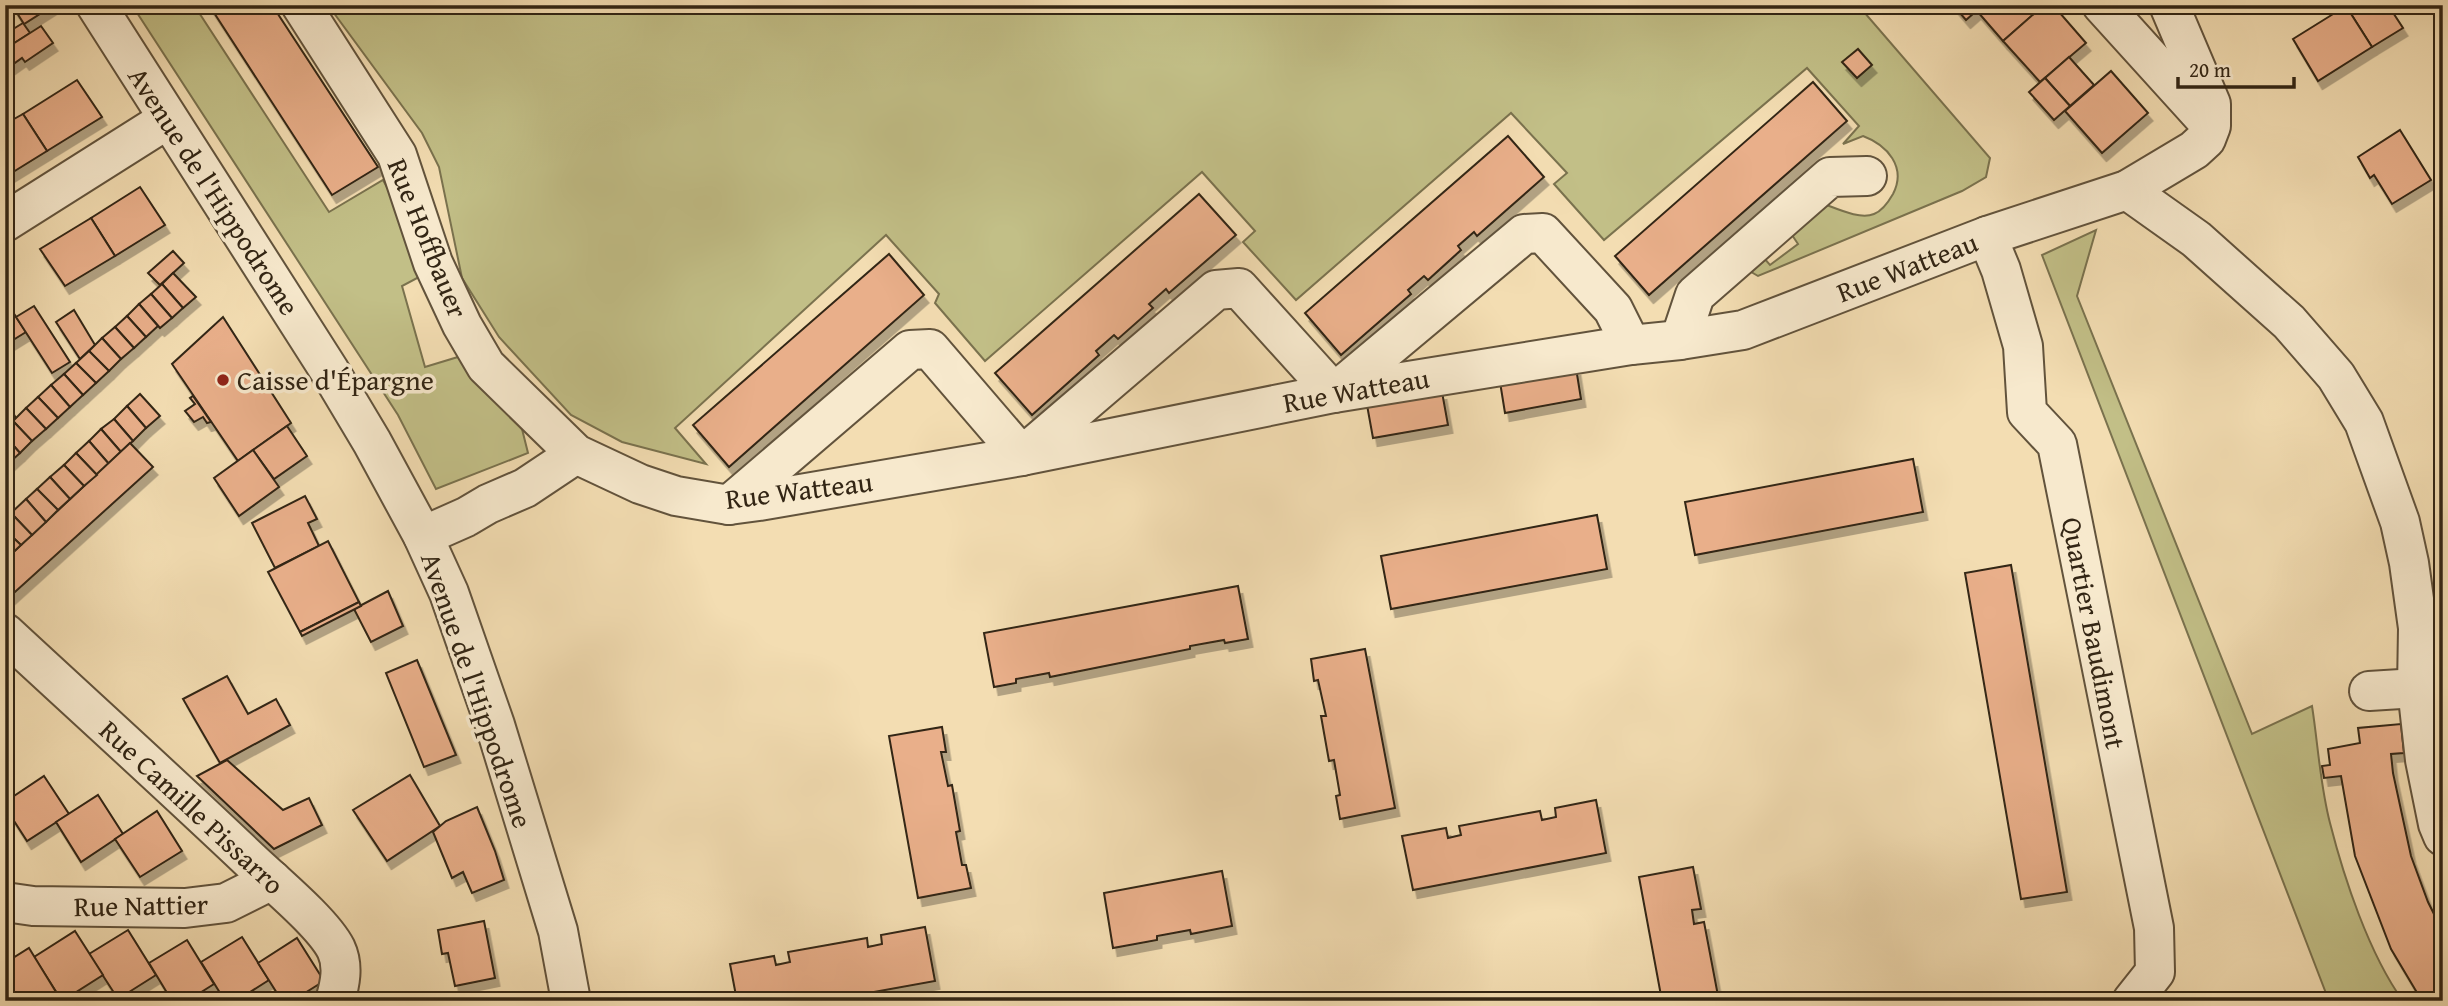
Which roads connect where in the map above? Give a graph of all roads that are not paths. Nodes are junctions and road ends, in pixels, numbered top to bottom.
1 (96, 5) edge
2 (300, 5) edge
3 (2102, 5) edge
4 (2169, 5) edge
5 (168, 119) junction
6 (2211, 126) junction
7 (1867, 176) dead end
8 (2127, 190) junction
9 (5, 222) edge
10 (1994, 253) junction
11 (1680, 341) junction
12 (1631, 345) junction
13 (1334, 393) junction
14 (576, 454) junction
15 (1023, 456) junction
16 (729, 505) junction
17 (423, 536) junction
18 (5, 634) edge
19 (2417, 688) junction
20 (2369, 691) dead end
21 (2443, 836) edge
22 (272, 880) junction
23 (5, 902) edge
24 (335, 1001) edge
25 (571, 1001) edge
26 (2132, 1001) edge

1 - 5 street, Avenue de l'Hippodrome
2 - 14 street, Rue Hoffbauer
3 - 6 street
4 - 6 street
5 - 9 street
5 - 17 street, Avenue de l'Hippodrome
6 - 8 street, Rue Watteau
7 - 11 street
8 - 10 street, Rue Watteau
8 - 19 street
10 - 11 street, Rue Watteau
10 - 26 street, Quartier Baudimont
11 - 12 street, Rue Watteau
12 - 13 street, Rue Watteau
12 - 13 street
13 - 15 street, Rue Watteau
13 - 15 street
14 - 16 street, Rue Watteau
14 - 17 street
15 - 16 street, Rue Watteau
15 - 16 street
17 - 25 street, Avenue de l'Hippodrome
18 - 22 street, Rue Camille Pissarro
19 - 20 street
19 - 21 street
22 - 23 street, Rue Nattier
22 - 24 street, Rue Camille Pissarro

